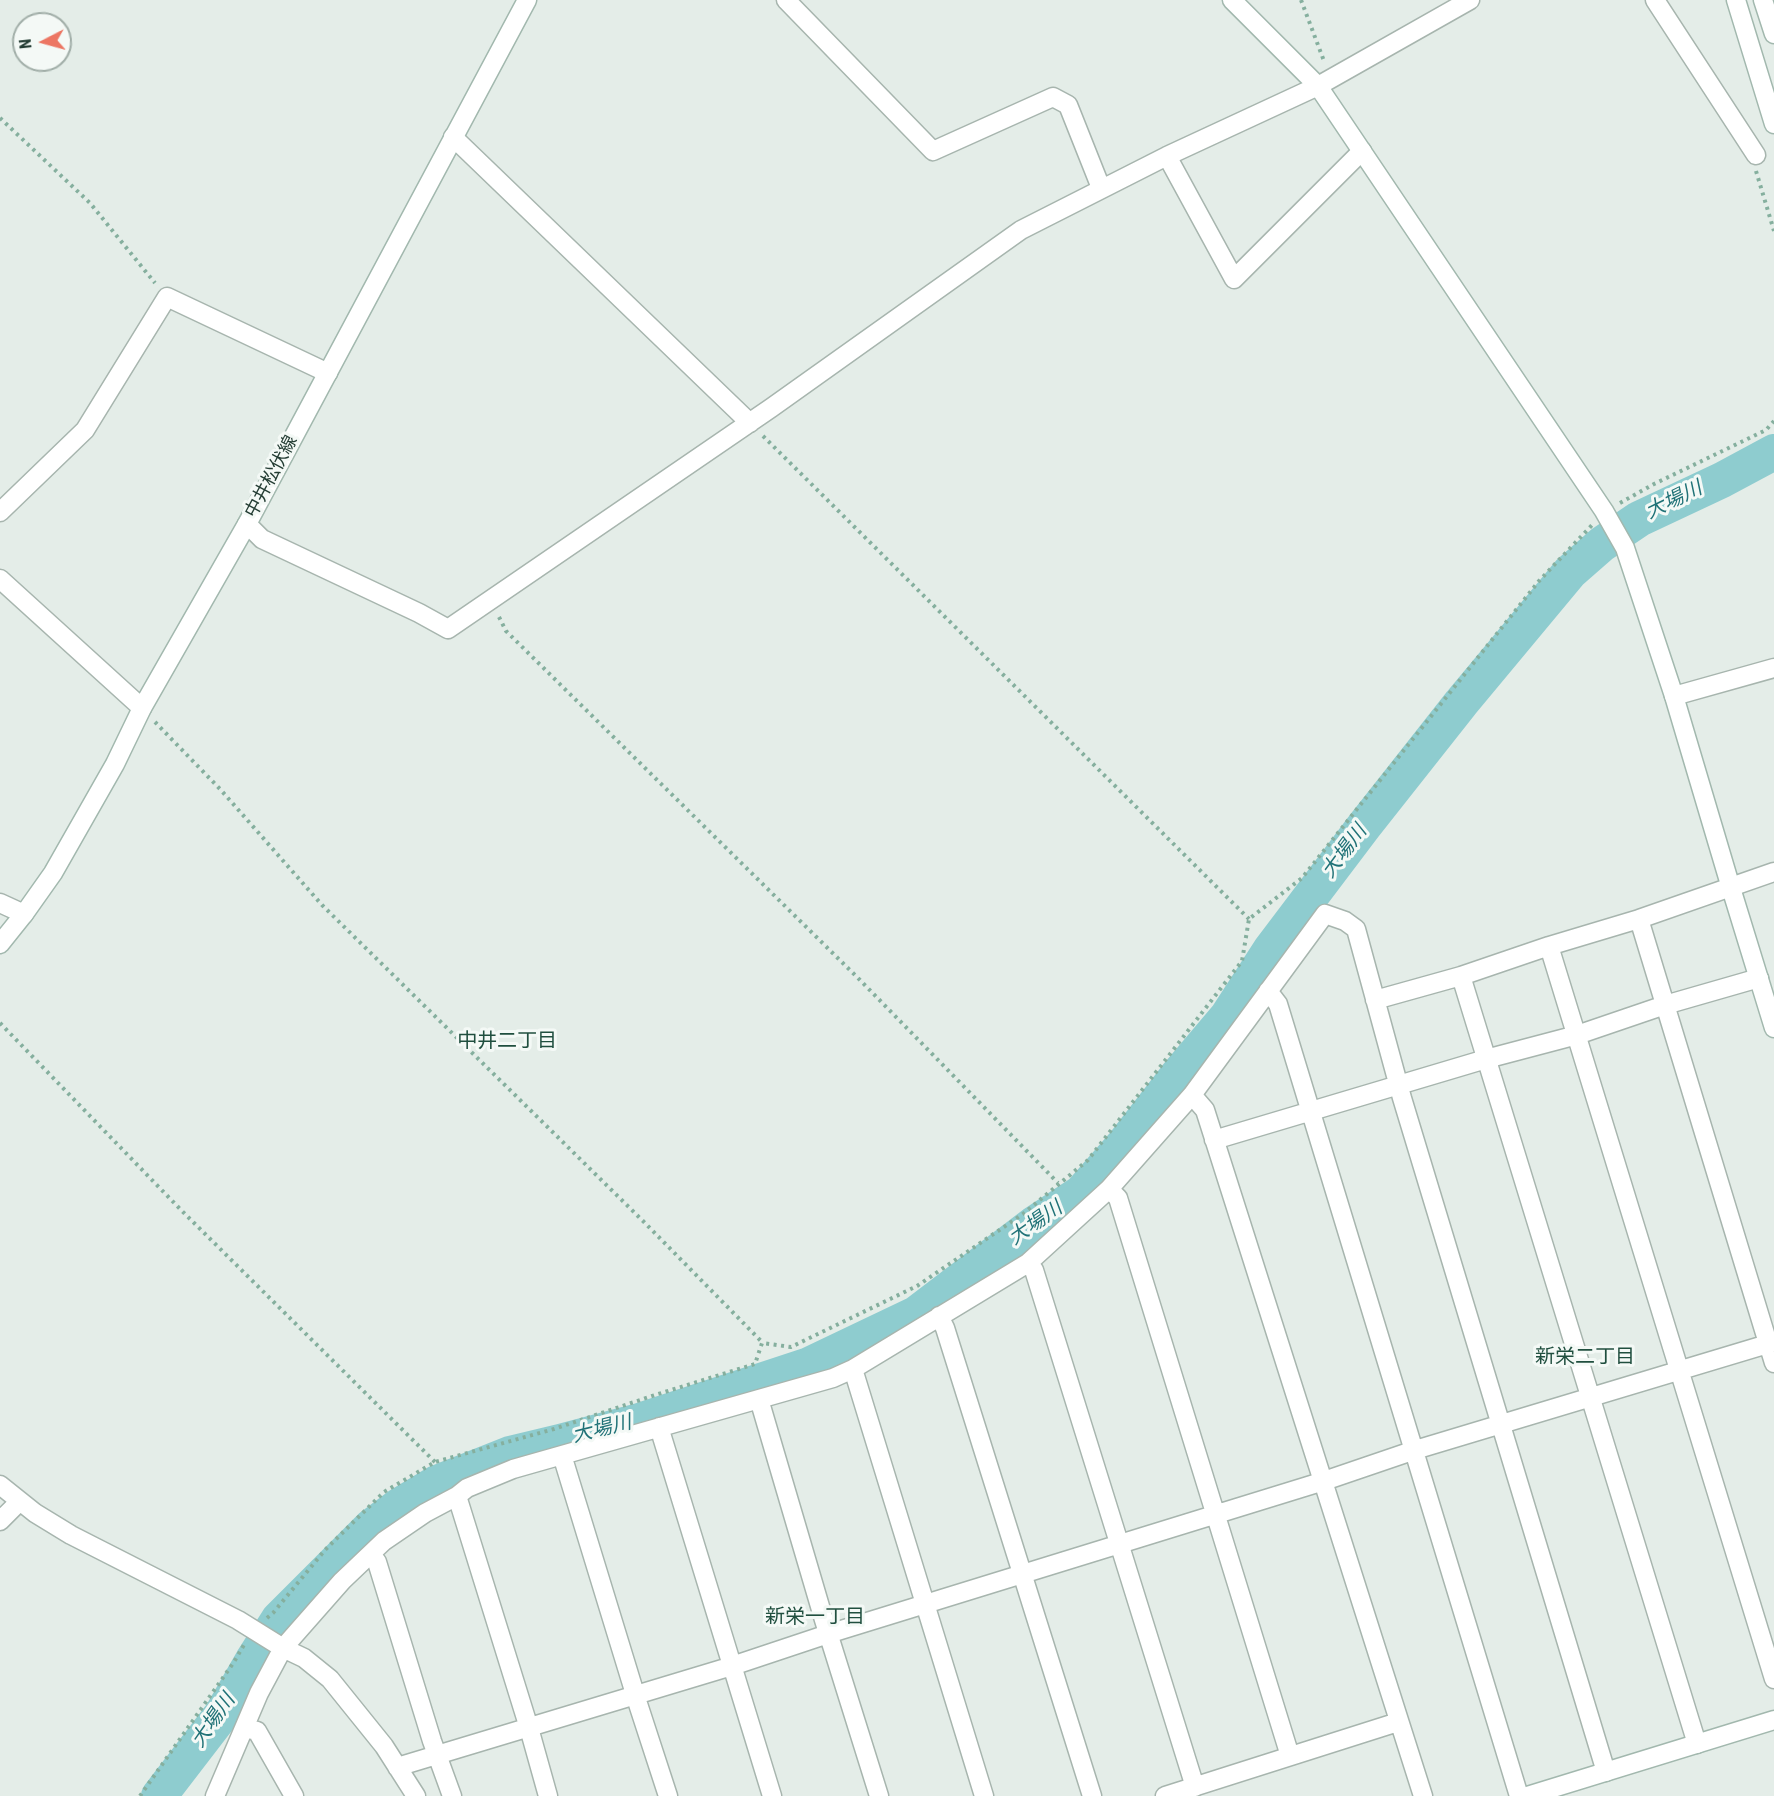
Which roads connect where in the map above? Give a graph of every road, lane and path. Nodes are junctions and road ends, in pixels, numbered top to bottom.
1 (527, 0) edge
2 (786, 0) edge
3 (1232, 0) edge
4 (1301, 0) edge
5 (1470, 0) edge
6 (1655, 0) edge
7 (1736, 0) edge
8 (1763, 0) edge
9 (1774, 34) edge
10 (1324, 61) dead end
11 (1318, 86) junction
12 (0, 118) edge
13 (1774, 124) edge
14 (453, 137) junction
15 (1362, 151) junction
16 (1167, 156) junction
17 (1754, 158) joint
18 (1101, 188) junction
19 (1774, 231) edge
20 (167, 297) junction
21 (328, 373) junction
22 (1774, 421) edge
23 (750, 423) junction
24 (1604, 511) junction
25 (0, 512) edge
26 (247, 524) junction
27 (0, 579) edge
28 (490, 600) junction
29 (1774, 668) edge
30 (1674, 696) junction
31 (142, 708) junction
32 (1774, 872) edge
33 (1731, 888) junction
34 (0, 903) edge
35 (24, 914) junction
36 (1249, 919) junction
37 (1639, 919) junction
38 (0, 944) edge
39 (1549, 946) junction
40 (1461, 976) junction
41 (1759, 978) junction
42 (1268, 991) junction
43 (1375, 1000) junction
44 (1665, 1005) junction
45 (0, 1023) edge
46 (1774, 1028) edge
47 (1577, 1035) junction
48 (1486, 1059) junction
49 (1398, 1085) junction
50 (1192, 1095) junction
51 (1312, 1112) junction
52 (1214, 1140) junction
53 (1059, 1183) junction
54 (1109, 1189) junction
55 (1028, 1263) junction
56 (939, 1316) junction
57 (762, 1343) junction
58 (1771, 1343) edge
59 (1774, 1363) edge
60 (853, 1369) junction
61 (1680, 1371) junction
62 (1590, 1397) junction
63 (759, 1399) junction
64 (1501, 1424) junction
65 (659, 1427) junction
66 (1415, 1450) junction
67 (562, 1455) junction
68 (435, 1462) junction
69 (1324, 1481) junction
70 (0, 1485) edge
71 (457, 1496) junction
72 (20, 1501) junction
73 (1215, 1514) junction
74 (0, 1521) edge
75 (1119, 1545) junction
76 (371, 1554) junction
77 (1022, 1575) junction
78 (926, 1604) junction
79 (828, 1634) junction
80 (267, 1638) junction
81 (732, 1666) junction
82 (1774, 1679) edge
83 (636, 1695) junction
84 (1774, 1720) edge
85 (1398, 1722) junction
86 (245, 1728) junction
87 (529, 1728) junction
88 (1697, 1744) junction
89 (437, 1756) junction
90 (1290, 1756) junction
91 (397, 1767) junction
92 (1606, 1772) junction
93 (1195, 1787) junction
94 (140, 1796) edge
95 (215, 1796) edge
96 (294, 1796) edge
97 (416, 1796) edge
98 (452, 1796) edge
99 (548, 1796) edge
100 (668, 1796) edge
101 (772, 1796) edge
102 (879, 1796) edge
103 (984, 1796) edge
104 (1092, 1796) edge
105 (1165, 1796) edge
106 (1423, 1796) edge
107 (1519, 1796) edge
108 (1527, 1796) edge

1 - 14 street, 中井松伏線
2 - 18 street
3 - 11 street
4 - 10 path
5 - 11 street
6 - 17 street
7 - 13 street
8 - 9 street
11 - 15 street
11 - 16 street
12 - 20 path
14 - 21 street, 中井松伏線
14 - 23 street
15 - 16 street
15 - 24 street
16 - 18 street
17 - 19 path
18 - 23 street
20 - 21 street
20 - 25 street
21 - 26 street, 中井松伏線
22 - 24 path
23 - 28 street
23 - 36 path
24 - 30 street
24 - 36 path
26 - 28 street
26 - 31 street, 中井松伏線
27 - 31 street
28 - 53 path
29 - 30 street
30 - 33 street
31 - 35 street, 中井松伏線
31 - 57 path
32 - 33 street
33 - 37 street
33 - 41 street
34 - 35 street
35 - 38 street, 中井松伏線
36 - 53 path
37 - 39 street
37 - 44 street
39 - 40 street
39 - 47 street
40 - 43 street
40 - 48 street
41 - 44 street
41 - 46 street
42 - 43 street
42 - 50 street
42 - 51 street
43 - 49 street
44 - 47 street
44 - 58 street
45 - 68 path
47 - 48 street
47 - 61 street
48 - 49 street
48 - 62 street
49 - 51 street
49 - 64 street
50 - 52 street
50 - 54 street
51 - 52 street
51 - 66 street
52 - 69 street
53 - 57 path
54 - 55 street
54 - 73 street
55 - 56 street
55 - 75 street
56 - 60 street
56 - 77 street
57 - 68 path
58 - 59 street
58 - 61 street
60 - 63 street
60 - 78 street
61 - 62 street
61 - 82 street
62 - 64 street
62 - 88 street
63 - 65 street
63 - 79 street
64 - 66 street
64 - 92 street
65 - 67 street
65 - 81 street
66 - 69 street
66 - 107 street
67 - 71 street
67 - 83 street
68 - 80 path
69 - 73 street
69 - 85 street
70 - 72 street
71 - 76 street
71 - 87 street
72 - 74 street
72 - 80 street
73 - 75 street
73 - 90 street
75 - 77 street
75 - 93 street
76 - 80 street
76 - 89 street
77 - 78 street
77 - 104 street
78 - 79 street
78 - 103 street
79 - 81 street
79 - 102 street
80 - 86 street
80 - 91 street
80 - 94 path
81 - 83 street
81 - 101 street
83 - 87 street
83 - 100 street
84 - 88 street
85 - 90 street
85 - 106 street
86 - 95 street
86 - 96 street
87 - 89 street
87 - 99 street
88 - 92 street
89 - 91 street
89 - 98 street
90 - 93 street
91 - 97 street
92 - 108 street
93 - 105 street

